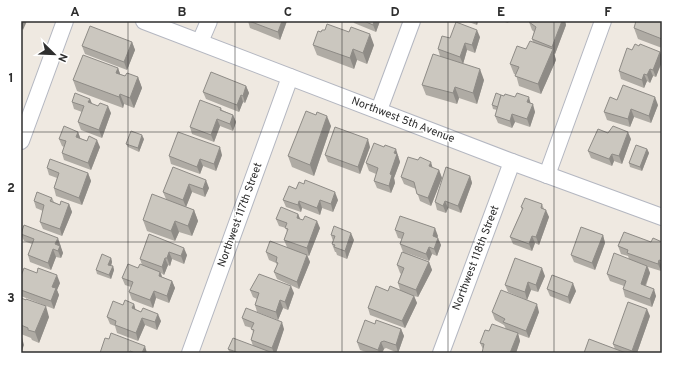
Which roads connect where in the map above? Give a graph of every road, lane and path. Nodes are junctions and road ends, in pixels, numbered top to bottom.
1 (65, 21) edge
2 (144, 21) edge
3 (209, 21) edge
4 (412, 21) edge
5 (604, 21) edge
6 (200, 42) junction
7 (290, 77) junction
8 (379, 110) junction
9 (21, 140) edge
10 (512, 162) junction
11 (547, 175) junction
12 (662, 217) edge
13 (190, 353) edge
14 (441, 353) edge

1 - 9 street
2 - 6 street, Northwest 5th Avenue
3 - 6 street
4 - 8 street
5 - 11 street
6 - 7 street, Northwest 5th Avenue
7 - 8 street, Northwest 5th Avenue
7 - 13 street, Northwest 117th Street
8 - 10 street, Northwest 5th Avenue
10 - 11 street, Northwest 5th Avenue
10 - 14 street, Northwest 118th Street
11 - 12 street, Northwest 5th Avenue

